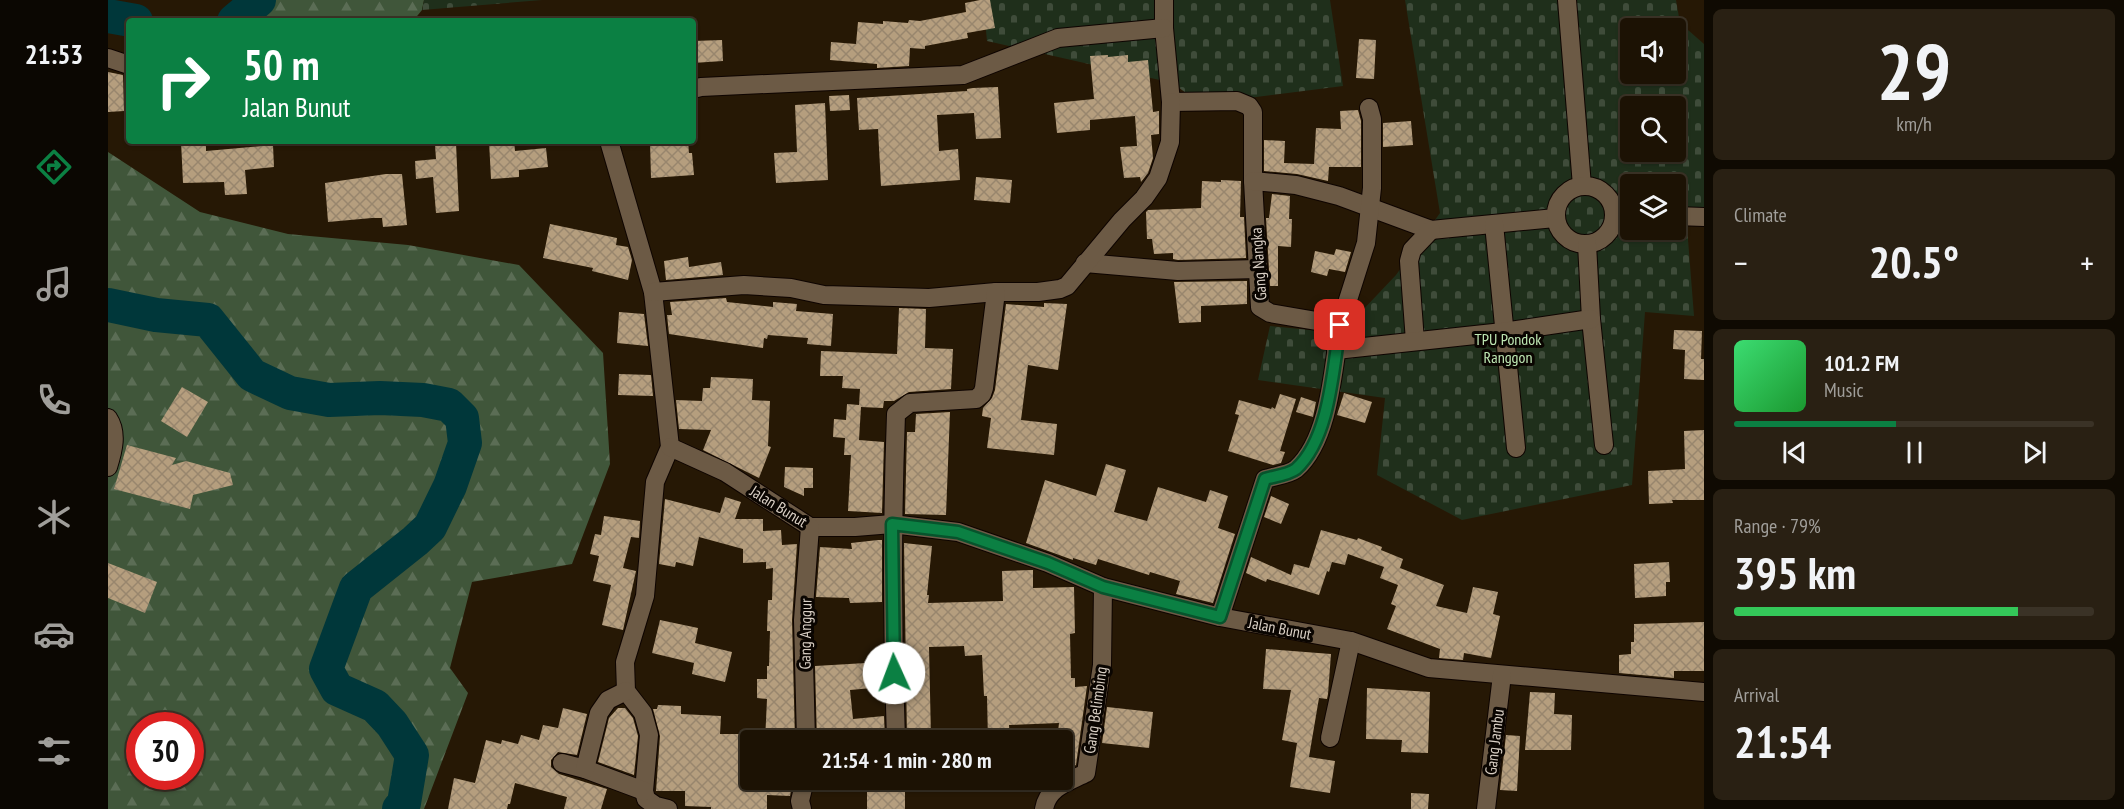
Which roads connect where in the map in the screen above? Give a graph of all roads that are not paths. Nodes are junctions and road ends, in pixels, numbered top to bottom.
1 (1164, 0) edge
2 (1568, 0) edge
3 (1164, 28) junction
4 (108, 58) edge
5 (126, 64) edge
6 (696, 88) edge
7 (1171, 102) junction
8 (1369, 108) dead end
9 (610, 144) edge
10 (1253, 181) junction
11 (1582, 186) junction
12 (1370, 209) junction
13 (1620, 212) edge
14 (1686, 216) edge
15 (1704, 217) edge
16 (1556, 218) junction
17 (1620, 218) edge
18 (1494, 224) junction
19 (1431, 230) junction
20 (1587, 244) junction
21 (1084, 263) junction
22 (1258, 268) junction
23 (653, 292) junction
24 (996, 292) junction
25 (1591, 320) junction
26 (1340, 325) junction
27 (1503, 332) junction
28 (1415, 341) junction
29 (1336, 350) junction
30 (108, 418) edge
31 (1604, 445) dead end
32 (670, 447) junction
33 (1516, 448) dead end
34 (108, 467) edge
35 (892, 524) junction
36 (810, 527) junction
37 (1103, 587) junction
38 (1220, 617) junction
39 (1351, 641) junction
40 (1502, 675) junction
41 (626, 692) junction
42 (1704, 692) edge
43 (806, 730) edge
44 (896, 730) edge
45 (1330, 738) dead end
46 (562, 763) dead end
47 (585, 769) junction
48 (802, 790) edge
49 (644, 791) junction
50 (668, 809) edge
51 (802, 809) edge
52 (1044, 809) edge
53 (1486, 809) edge

1 - 3 street
2 - 11 street
3 - 6 street
3 - 7 street
4 - 5 street
7 - 10 street, Gang Nangka
7 - 21 street
8 - 12 street
9 - 23 street
10 - 12 street
10 - 22 street, Gang Nangka
11 - 13 street
11 - 16 street
12 - 19 street
12 - 26 street
14 - 15 street
16 - 18 street
16 - 20 street
17 - 20 street
18 - 19 street
18 - 27 street
19 - 28 street
20 - 25 street
21 - 22 street
21 - 24 street
22 - 26 street, Gang Nangka
23 - 24 street
23 - 32 street
24 - 35 street
25 - 27 street
25 - 31 street
26 - 29 street
27 - 28 street
27 - 33 street
28 - 29 street
29 - 38 street
30 - 34 street
32 - 36 street, Jalan Bunut
32 - 41 street
35 - 36 street, Jalan Bunut
35 - 37 street, Jalan Bunut
35 - 44 street
36 - 43 street, Gang Anggur
37 - 38 street, Jalan Bunut
37 - 52 street, Gang Belimbing
38 - 39 street, Jalan Bunut
39 - 40 street, Jalan Bunut
39 - 45 street
40 - 42 street, Jalan Bunut
40 - 53 street, Gang Jambu
41 - 47 street
41 - 49 street
46 - 47 street
47 - 49 street
48 - 51 street
49 - 50 street

